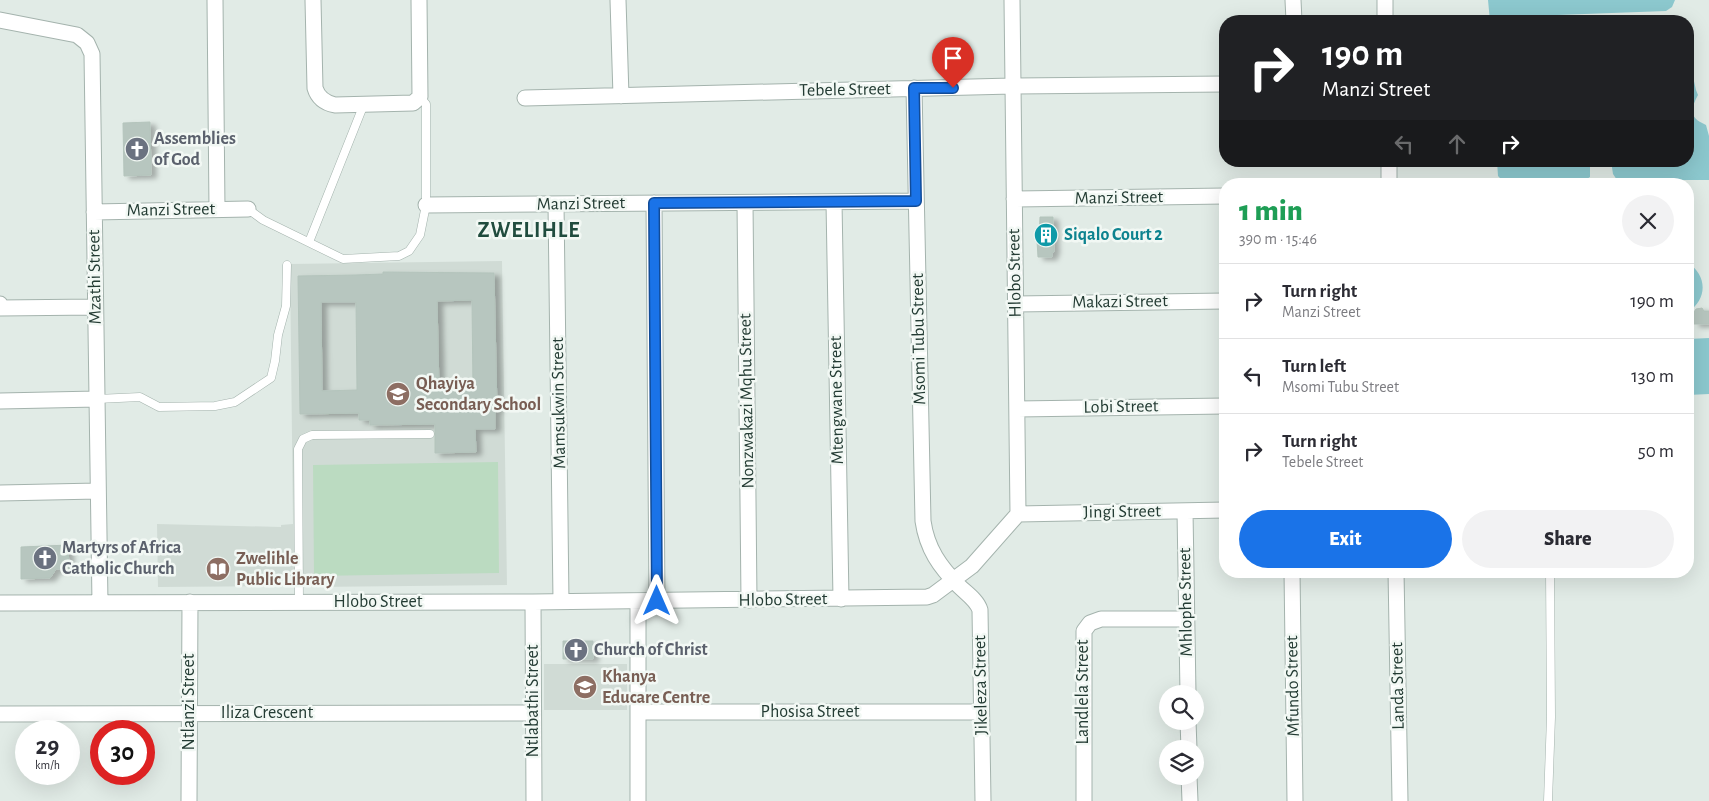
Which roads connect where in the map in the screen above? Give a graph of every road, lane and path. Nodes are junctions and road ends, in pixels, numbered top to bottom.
1 (215, 0) edge
2 (313, 0) edge
3 (419, 0) edge
4 (618, 0) edge
5 (1012, 0) edge
6 (1293, 0) edge
7 (1384, 0) edge
8 (1294, 15) edge
9 (1385, 15) edge
10 (0, 20) edge
11 (1219, 84) edge
12 (1012, 86) junction
13 (914, 88) junction
14 (621, 96) junction
15 (420, 97) junction
16 (525, 98) dead end
17 (364, 104) junction
18 (1219, 196) edge
19 (1014, 200) junction
20 (916, 201) junction
21 (745, 202) junction
22 (834, 202) junction
23 (654, 203) junction
24 (556, 204) junction
25 (426, 206) junction
26 (217, 209) junction
27 (248, 209) joint
28 (94, 212) junction
29 (309, 242) junction
30 (286, 265) dead end
31 (1219, 301) edge
32 (1015, 304) junction
33 (0, 306) edge
34 (96, 307) junction
35 (97, 399) junction
36 (0, 401) edge
37 (1219, 406) edge
38 (1017, 409) junction
39 (430, 434) dead end
40 (98, 491) junction
41 (0, 493) edge
42 (1219, 510) edge
43 (1185, 511) junction
44 (1018, 514) junction
45 (1292, 578) edge
46 (1396, 578) edge
47 (1550, 578) edge
48 (953, 580) junction
49 (841, 599) junction
50 (749, 600) junction
51 (638, 601) junction
52 (657, 601) junction
53 (190, 602) junction
54 (300, 602) junction
55 (533, 602) junction
56 (561, 602) junction
57 (100, 603) junction
58 (0, 604) edge
59 (1186, 618) junction
60 (1188, 685) edge
61 (638, 712) junction
62 (981, 712) junction
63 (189, 713) junction
64 (533, 713) junction
65 (0, 714) edge
66 (1190, 785) edge
67 (189, 801) edge
68 (534, 801) edge
69 (638, 801) edge
70 (982, 801) edge
71 (1084, 801) edge
72 (1190, 801) edge
73 (1295, 801) edge
74 (1400, 801) edge
75 (1548, 801) edge

1 - 26 street
2 - 17 street
3 - 15 street
4 - 14 street
5 - 12 street, Hlobo Street
6 - 8 street
7 - 9 street
10 - 28 street, Mzathi Street
11 - 12 street, Tebele Street
12 - 13 street, Tebele Street
12 - 19 street, Hlobo Street
13 - 14 street, Tebele Street
13 - 20 street, Msomi Tubu Street
14 - 16 street, Tebele Street
15 - 17 street
15 - 25 lane
17 - 29 lane
18 - 19 street, Manzi Street
19 - 32 street, Hlobo Street
20 - 22 street, Manzi Street
20 - 48 street, Msomi Tubu Street
21 - 22 street, Manzi Street
21 - 23 street, Manzi Street
21 - 50 street, Nonzwakazi Mqhu Street
22 - 49 street, Mtengwane Street
23 - 24 street, Manzi Street
23 - 52 street
24 - 25 street, Manzi Street
24 - 56 street, Mamsukwin Street
25 - 29 lane
26 - 27 street, Manzi Street
26 - 28 street, Manzi Street
27 - 29 lane
28 - 34 street, Mzathi Street
30 - 35 lane
31 - 32 street, Makazi Street
32 - 38 street, Hlobo Street
33 - 34 street
34 - 35 street, Mzathi Street
35 - 36 street
35 - 40 street, Mzathi Street
37 - 38 street, Lobi Street
38 - 44 street, Hlobo Street
39 - 54 lane
40 - 41 street
40 - 57 street, Mzathi Street
42 - 43 street, Jingi Street
43 - 44 street, Jingi Street
43 - 59 street, Mhlophe Street
44 - 48 street, Hlobo Street
45 - 73 street, Mfundo Street
46 - 74 street, Landa Street
47 - 75 lane
48 - 49 street, Hlobo Street
48 - 62 street, Jikeleza Street
49 - 50 street, Hlobo Street
50 - 52 street, Hlobo Street
51 - 52 street, Hlobo Street
51 - 56 street, Hlobo Street
51 - 61 street
53 - 54 street, Hlobo Street
53 - 57 street, Hlobo Street
53 - 63 street, Ntlanzi Street
54 - 55 street, Hlobo Street
55 - 56 street, Hlobo Street
55 - 64 street, Ntlabathi Street
57 - 58 street, Hlobo Street
59 - 60 street, Mhlophe Street
59 - 71 street, Landlela Street
61 - 62 street, Phosisa Street
61 - 69 street
62 - 70 street, Jikeleza Street
63 - 64 street, Iliza Crescent
63 - 65 street, Iliza Crescent
63 - 67 street, Ntlanzi Street
64 - 68 street, Ntlabathi Street
66 - 72 street

